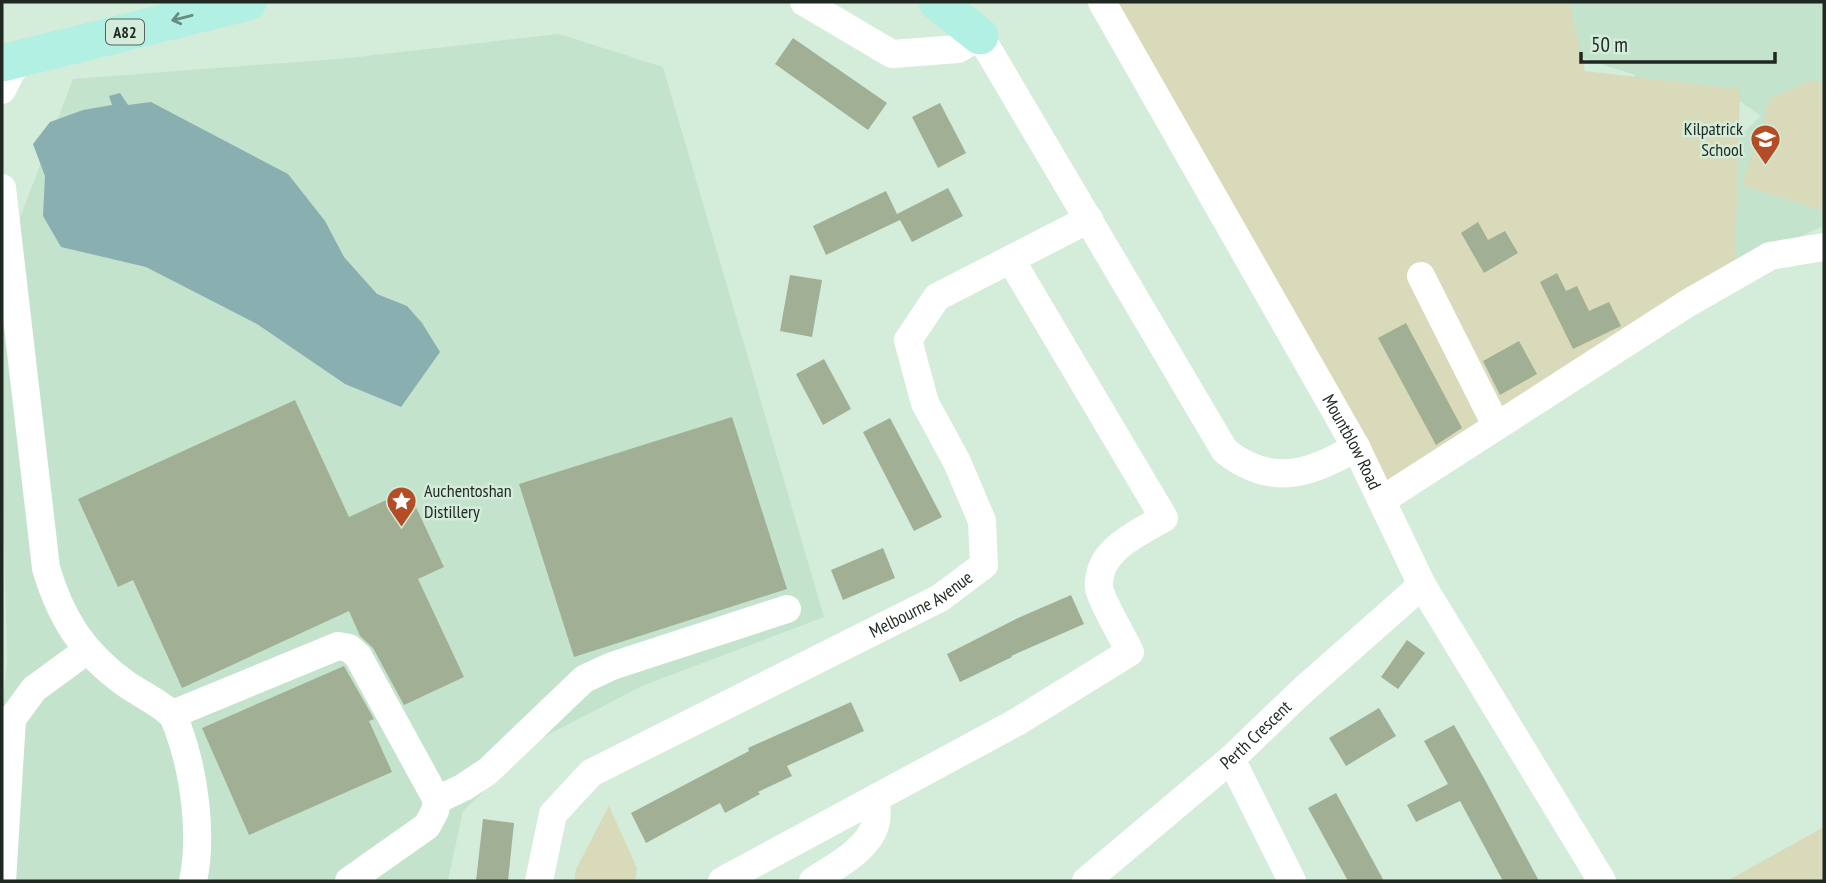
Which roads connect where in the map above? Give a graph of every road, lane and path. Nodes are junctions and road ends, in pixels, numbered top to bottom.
1 (248, 2) edge
2 (804, 2) edge
3 (937, 2) edge
4 (1102, 2) edge
5 (974, 19) edge
6 (12, 61) edge
7 (2, 90) edge
8 (2, 188) edge
9 (1089, 219) junction
10 (2, 239) edge
11 (1824, 247) edge
12 (1012, 260) junction
13 (11, 271) junction
14 (1421, 276) dead end
15 (1496, 425) junction
16 (1356, 447) junction
17 (1381, 500) junction
18 (1422, 585) junction
19 (787, 609) dead end
20 (86, 650) junction
21 (173, 714) junction
22 (1231, 758) junction
23 (876, 798) junction
24 (437, 800) junction
25 (2, 881) edge
26 (193, 881) edge
27 (349, 881) edge
28 (539, 881) edge
29 (722, 881) edge
30 (813, 881) edge
31 (1086, 881) edge
32 (1292, 881) edge
33 (1602, 881) edge

1 -> 6 main road, A82
2 - 5 street
3 - 5 main road
4 - 16 street, Mountblow Road
5 - 9 street
6 - 7 street
8 - 13 street
9 - 12 street, Melbourne Avenue
9 - 16 street
10 - 13 street
11 - 15 street
12 - 23 street
12 - 28 street, Melbourne Avenue
13 - 20 street
14 - 15 street
15 - 17 street
16 - 17 street, Mountblow Road
17 - 18 street, Mountblow Road
18 - 22 street, Perth Crescent
18 - 33 street, Mountblow Road
19 - 24 street
20 - 21 street
20 - 25 street
21 - 24 street
21 - 26 street
22 - 31 street, Perth Crescent
22 - 32 street
23 - 29 street
23 - 30 street
24 - 27 street

